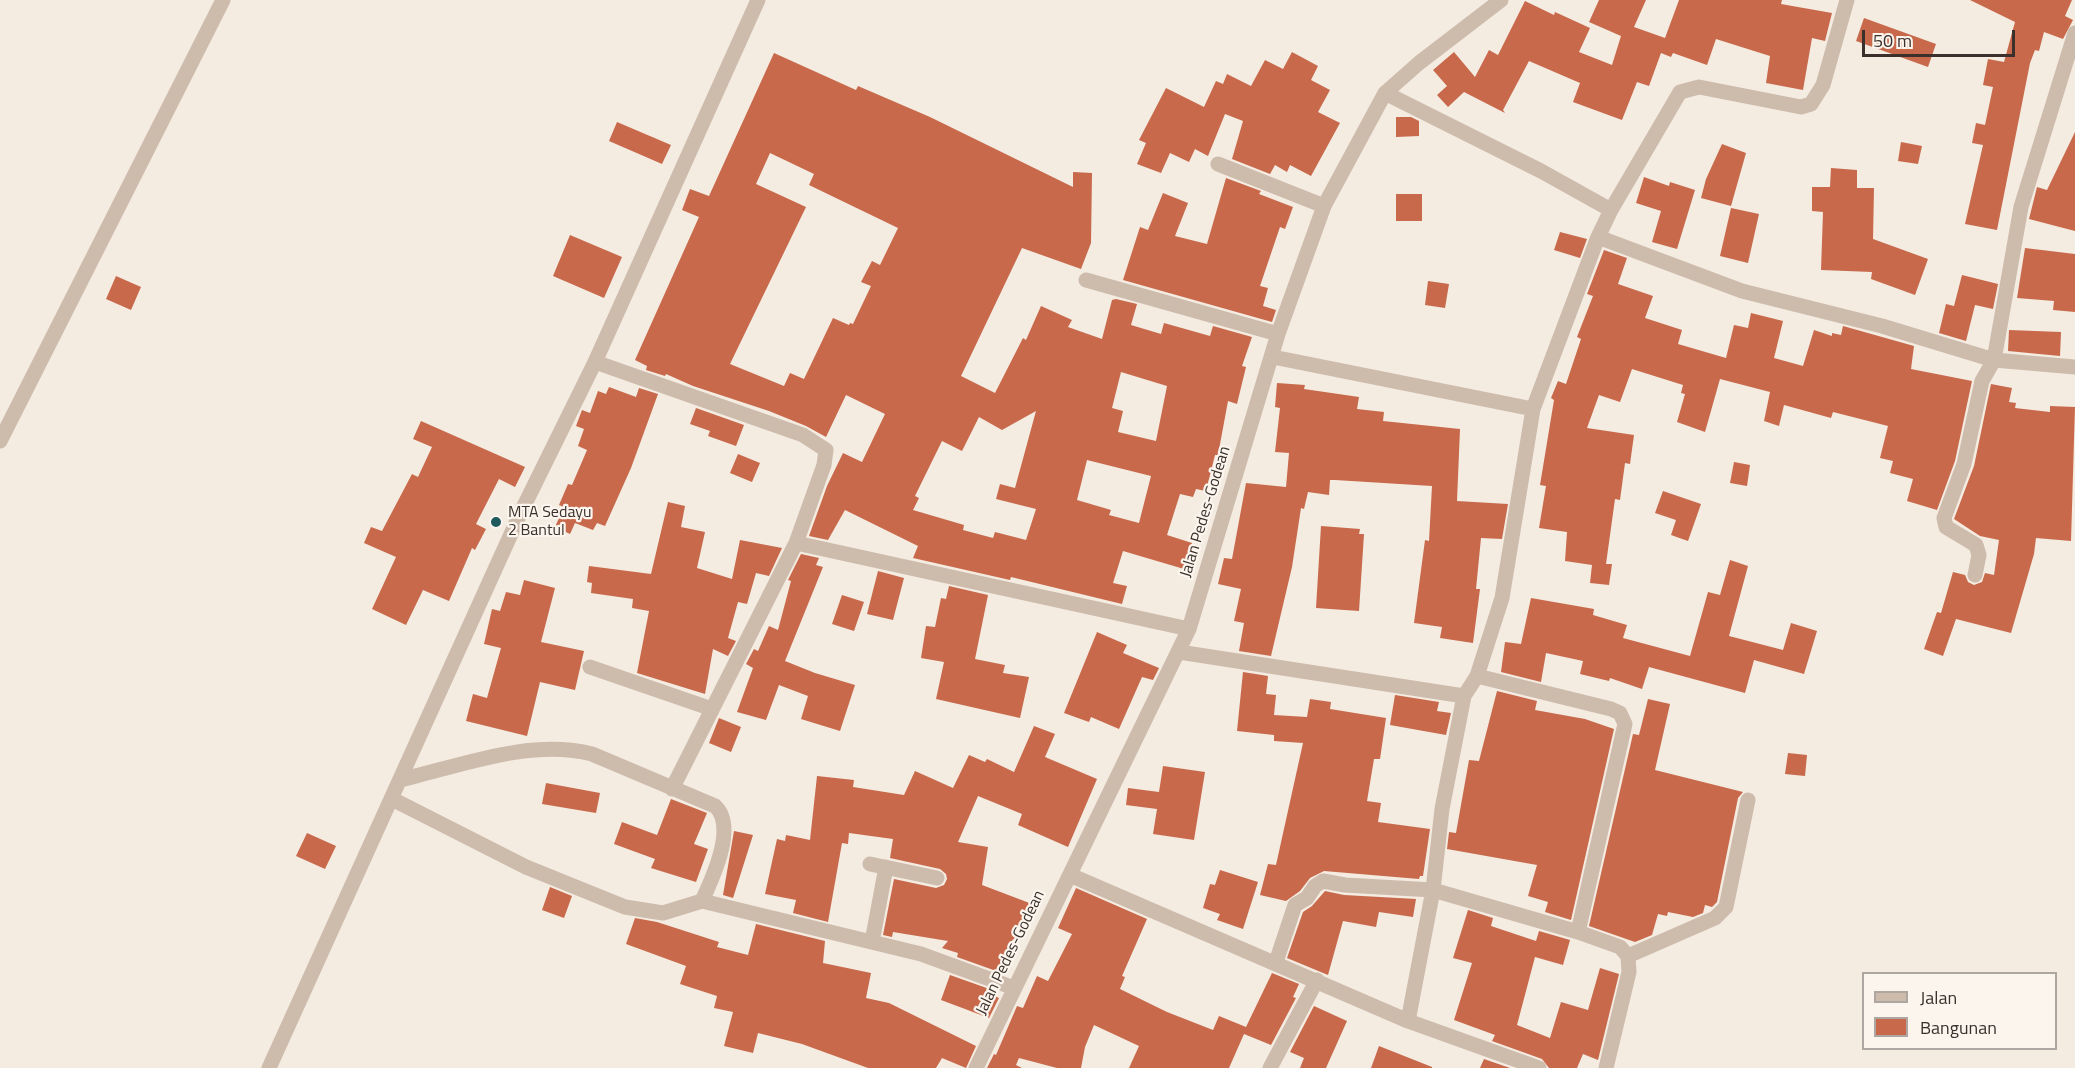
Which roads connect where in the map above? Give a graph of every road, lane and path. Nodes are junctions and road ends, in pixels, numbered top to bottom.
1 (223, 0) edge
2 (758, 0) edge
3 (1501, 0) edge
4 (1847, 0) edge
5 (2075, 33) edge
6 (1385, 93) junction
7 (1218, 164) dead end
8 (1324, 206) junction
9 (1611, 210) junction
10 (1598, 237) junction
11 (1086, 280) dead end
12 (1278, 334) junction
13 (1273, 357) junction
14 (1994, 360) junction
15 (595, 362) junction
16 (2075, 367) edge
17 (1533, 409) junction
18 (0, 441) edge
19 (796, 543) junction
20 (1975, 575) dead end
21 (1189, 629) junction
22 (1179, 652) junction
23 (590, 667) dead end
24 (1478, 676) junction
25 (1464, 696) junction
26 (712, 709) junction
27 (402, 776) junction
28 (672, 789) junction
29 (392, 799) junction
30 (1748, 800) dead end
31 (870, 864) dead end
32 (886, 867) junction
33 (1070, 875) junction
34 (937, 878) dead end
35 (1433, 890) junction
36 (702, 901) junction
37 (1578, 932) junction
38 (872, 942) junction
39 (1628, 956) junction
40 (1276, 963) junction
41 (1317, 980) junction
42 (1014, 988) junction
43 (1408, 1021) junction
44 (268, 1068) edge
45 (976, 1068) edge
46 (1270, 1068) edge
47 (1539, 1068) edge
48 (1606, 1068) edge

1 - 18 street
2 - 15 street
3 - 6 street, Jalan Pedes-Godean
4 - 9 street
5 - 14 street
6 - 8 street, Jalan Pedes-Godean
6 - 9 street
7 - 8 street
8 - 12 street, Jalan Pedes-Godean
9 - 10 street
10 - 14 street
10 - 17 street
11 - 12 street
12 - 13 street, Jalan Pedes-Godean
13 - 17 street
13 - 21 street, Jalan Pedes-Godean
14 - 16 street
14 - 20 street
15 - 19 street
15 - 27 street
17 - 24 street
19 - 21 street
19 - 26 street
21 - 22 street, Jalan Pedes-Godean
22 - 25 street
22 - 33 street, Jalan Pedes-Godean
23 - 26 street
24 - 25 street
24 - 37 street
25 - 35 street
26 - 28 street
27 - 28 street
27 - 29 street
28 - 36 street
29 - 36 street
29 - 44 street
30 - 39 street
31 - 32 street
32 - 34 street
32 - 38 street
33 - 40 street
33 - 42 street, Jalan Pedes-Godean
35 - 37 street
35 - 40 street
35 - 43 street
36 - 38 street
37 - 39 street
38 - 42 street
39 - 48 street
40 - 41 street
41 - 43 street
41 - 46 street
42 - 45 street, Jalan Pedes-Godean
43 - 47 street

